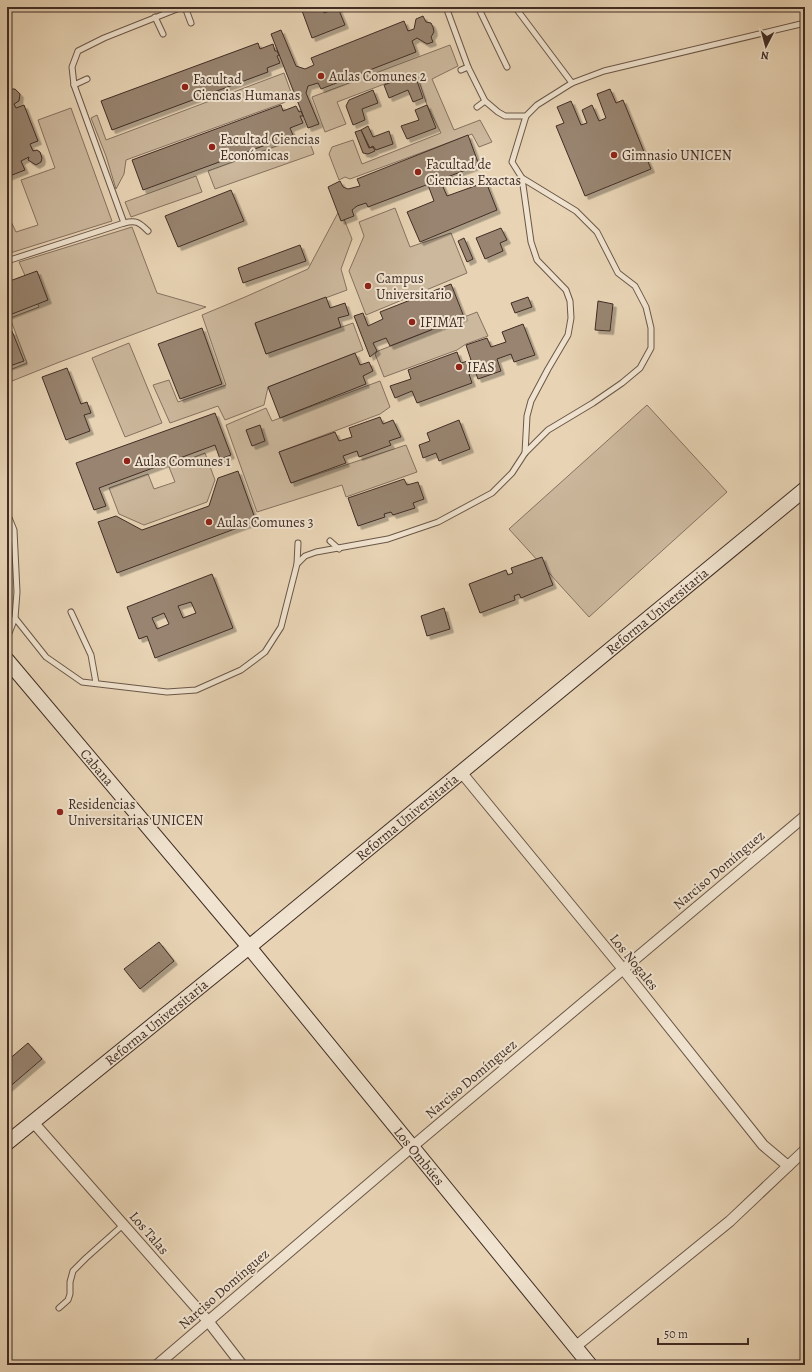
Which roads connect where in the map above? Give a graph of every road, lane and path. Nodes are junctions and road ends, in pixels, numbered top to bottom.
1 (184, 7) edge
2 (446, 7) edge
3 (478, 7) edge
4 (515, 7) edge
5 (155, 17) junction
6 (191, 23) dead end
7 (805, 23) edge
8 (163, 34) dead end
9 (468, 67) junction
10 (507, 67) dead end
11 (461, 70) dead end
12 (87, 79) dead end
13 (572, 83) junction
14 (74, 85) junction
15 (485, 101) junction
16 (477, 107) dead end
17 (526, 116) junction
18 (522, 178) junction
19 (124, 223) junction
20 (148, 231) dead end
21 (7, 261) edge
22 (526, 453) junction
23 (805, 489) edge
24 (7, 513) edge
25 (330, 541) dead end
26 (298, 543) dead end
27 (338, 549) junction
28 (296, 564) junction
29 (71, 612) dead end
30 (15, 618) junction
31 (7, 638) edge
32 (7, 660) edge
33 (96, 683) junction
34 (461, 772) junction
35 (805, 816) edge
36 (249, 947) junction
37 (623, 970) junction
38 (33, 1122) junction
39 (7, 1143) edge
40 (413, 1146) junction
41 (805, 1150) edge
42 (788, 1166) junction
43 (124, 1225) junction
44 (60, 1308) dead end
45 (208, 1321) junction
46 (575, 1346) junction
47 (157, 1365) edge
48 (242, 1365) edge
49 (590, 1365) edge

1 - 5 lane
1 - 6 lane
2 - 9 lane
3 - 10 lane
4 - 13 lane
5 - 8 lane
5 - 14 lane
7 - 13 lane
9 - 11 lane
9 - 15 lane
12 - 14 lane
13 - 17 lane
14 - 19 lane
15 - 16 lane
15 - 17 lane
17 - 18 lane
18 - 22 lane
18 - 22 lane
19 - 20 lane
19 - 21 lane
22 - 27 lane
23 - 34 street, Reforma Universitaria
24 - 30 lane
25 - 27 lane
26 - 28 lane
27 - 28 lane
28 - 33 lane
29 - 33 lane
30 - 31 lane
30 - 33 lane
32 - 36 street, Cabana
34 - 36 street, Reforma Universitaria
34 - 37 street, Los Nogales
35 - 37 street, Narciso Domínguez
36 - 38 street, Reforma Universitaria
36 - 40 street, Los Ombúes
37 - 40 street, Narciso Domínguez
37 - 42 street, Los Nogales
38 - 39 street, Reforma Universitaria
38 - 43 street, Los Talas
40 - 45 street, Narciso Domínguez
40 - 46 street, Los Ombúes
41 - 42 street
42 - 46 street
43 - 44 lane
43 - 45 street, Los Talas
45 - 47 street, Narciso Domínguez
45 - 48 street, Los Talas
46 - 49 street, Los Ombúes

